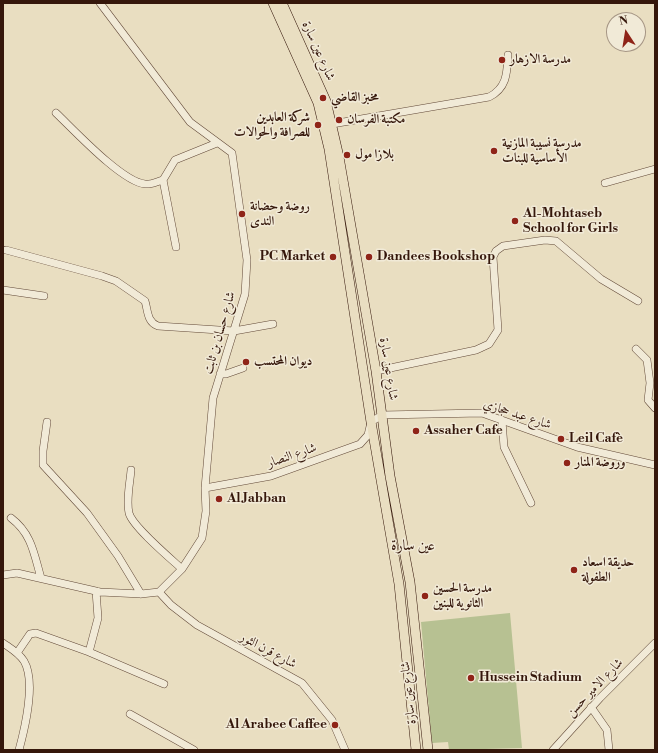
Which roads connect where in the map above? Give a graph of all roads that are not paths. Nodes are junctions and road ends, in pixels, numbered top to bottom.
1 (100, 3) edge
2 (273, 3) edge
3 (282, 3) edge
4 (508, 55) dead end
5 (56, 112) dead end
6 (332, 124) junction
7 (217, 143) junction
8 (655, 169) edge
9 (163, 180) junction
10 (605, 183) dead end
11 (176, 247) dead end
12 (6, 250) dead end
13 (3, 290) edge
14 (44, 296) dead end
15 (638, 301) dead end
16 (273, 324) dead end
17 (234, 331) junction
18 (636, 349) dead end
19 (243, 368) dead end
20 (376, 371) junction
21 (220, 374) junction
22 (655, 408) edge
23 (382, 414) junction
24 (502, 421) junction
25 (47, 422) dead end
26 (371, 422) junction
27 (655, 464) edge
28 (131, 470) dead end
29 (205, 488) junction
30 (531, 503) dead end
31 (11, 518) dead end
32 (182, 570) junction
33 (3, 575) edge
34 (41, 578) junction
35 (96, 591) junction
36 (159, 592) junction
37 (141, 594) junction
38 (3, 642) edge
39 (655, 643) edge
40 (89, 652) junction
41 (17, 653) junction
42 (164, 684) dead end
43 (591, 707) junction
44 (130, 714) dead end
45 (22, 741) junction
46 (19, 750) edge
47 (23, 750) edge
48 (194, 750) edge
49 (345, 750) edge
50 (416, 750) edge
51 (428, 750) edge
52 (553, 750) edge
53 (609, 750) edge

1 - 7 street, شارع حسان بن ثابت
2 - 26 main road, شارع عين سارة
3 - 6 main road, شارع عين سارة
4 - 6 street
5 - 9 street
6 - 20 main road, شارع عين سارة
7 - 9 street
7 - 17 street, شارع حسان بن ثابت
8 - 10 street
9 - 11 street
12 - 17 street
13 - 14 street
15 - 20 street
16 - 17 street
17 - 21 street, شارع حسان بن ثابت
18 - 22 street
19 - 21 street
20 - 23 main road, شارع عين سارة
21 - 29 street, شارع حسان بن ثابت
23 - 24 street, شارع عبد حجازي
23 - 26 street
23 - 51 main road, شارع عين سارة
24 - 27 street, شارع عبد حجازي
24 - 30 street
25 - 37 street
26 - 29 street, شارع النصار
26 - 50 main road, شارع عين سارة
28 - 32 street
29 - 32 street, شارع حسان بن ثابت
31 - 34 street
32 - 36 street, شارع حسان بن ثابت
33 - 34 street
34 - 35 street
35 - 37 street
35 - 40 street
36 - 37 street
36 - 49 street, شارع قرن الثور
38 - 41 street
39 - 43 street, شارع الامير حسن
40 - 41 street
40 - 42 street
41 - 45 street
43 - 52 street, شارع الامير حسن
43 - 53 street
44 - 48 street
45 - 46 street
45 - 47 street

